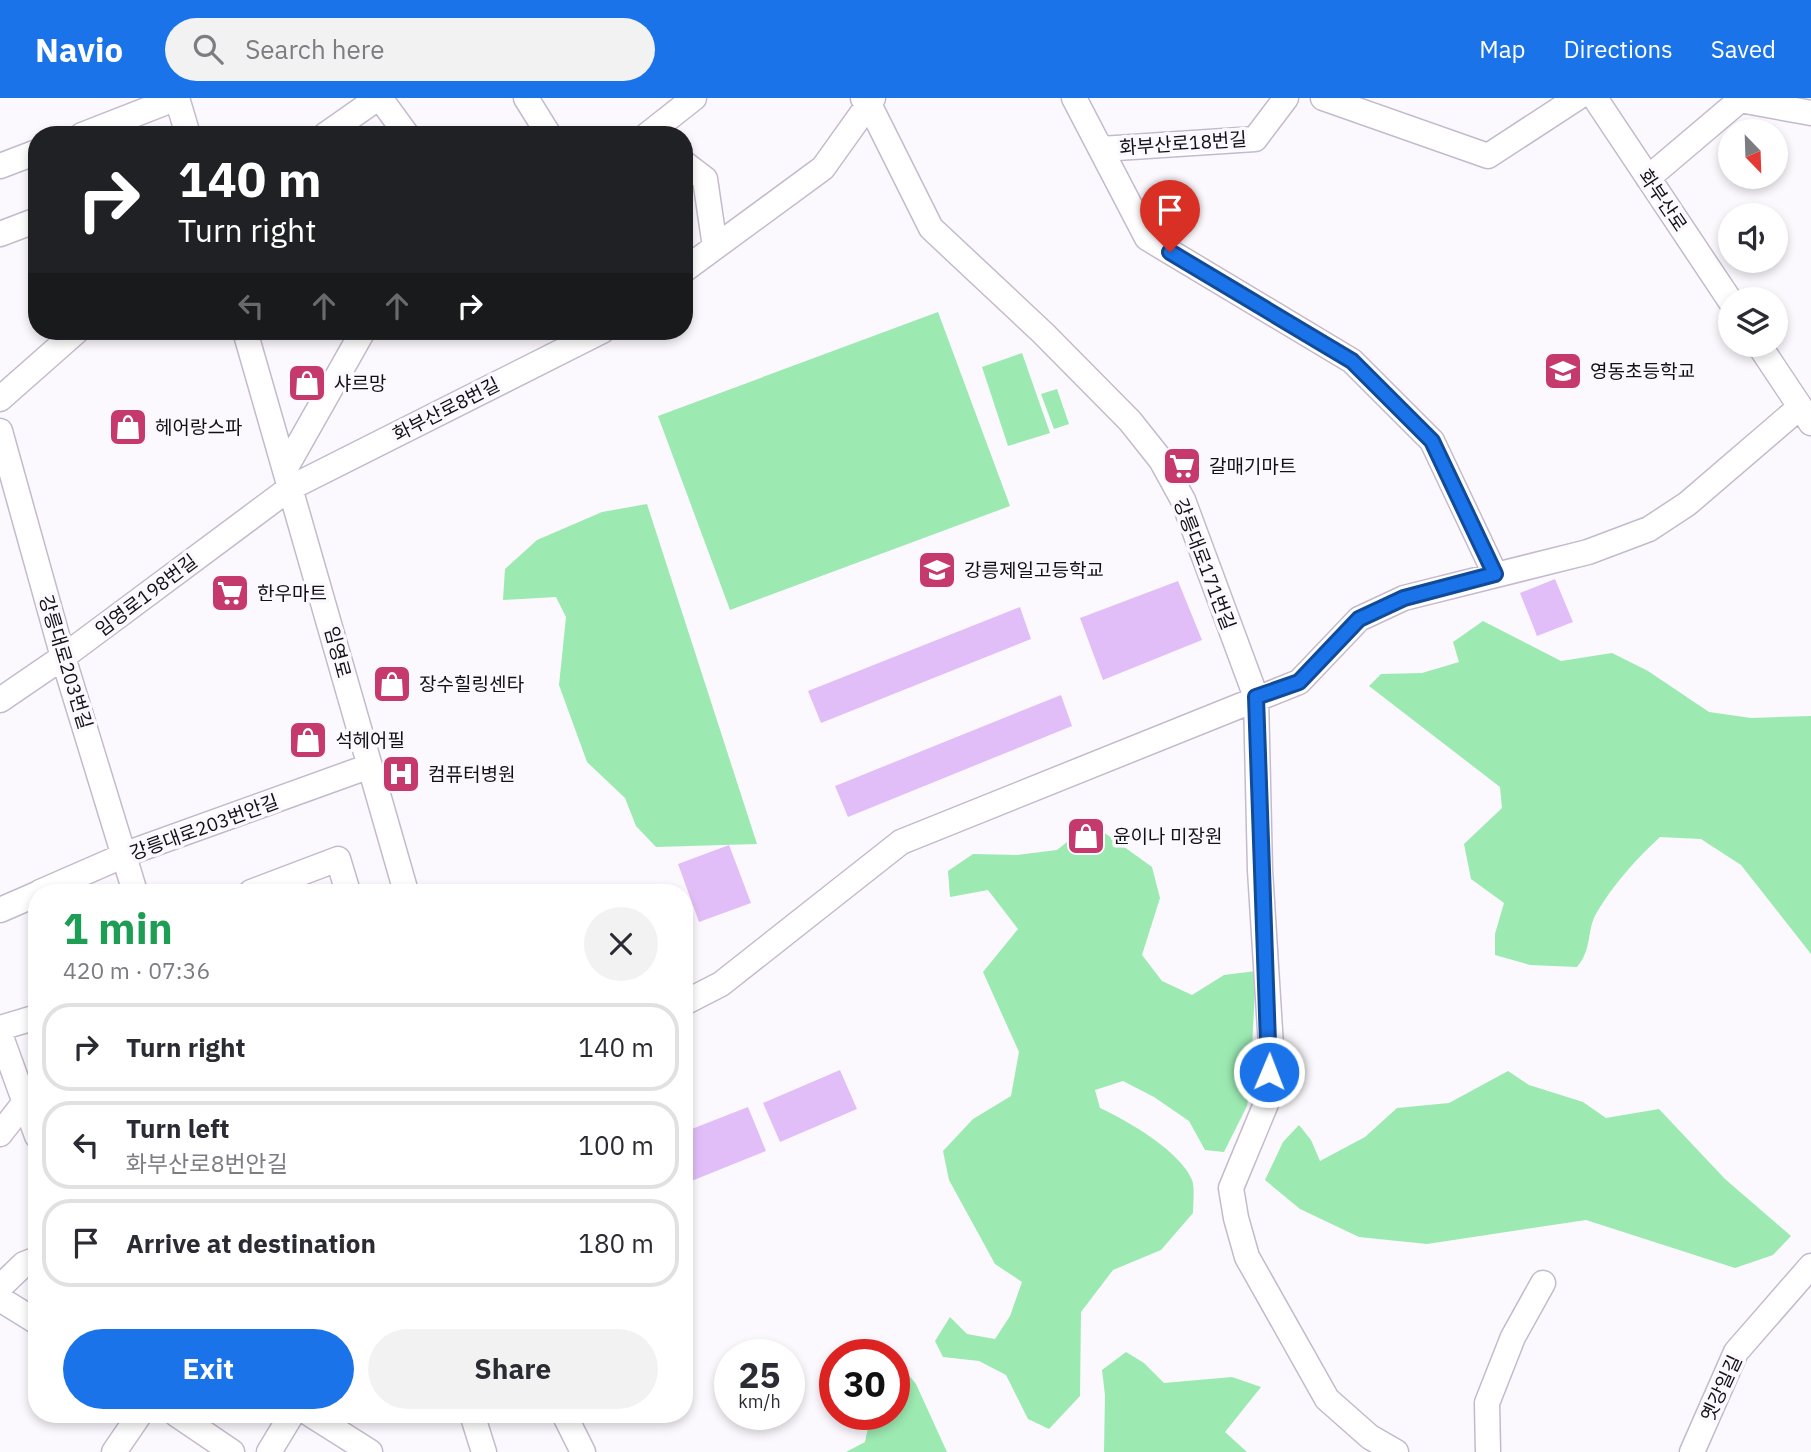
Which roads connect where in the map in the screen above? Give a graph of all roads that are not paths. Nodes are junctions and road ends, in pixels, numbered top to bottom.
1 (177, 98) edge
2 (379, 98) edge
3 (526, 98) edge
4 (694, 98) edge
5 (1074, 98) edge
6 (1286, 98) edge
7 (1323, 98) edge
8 (1577, 98) edge
9 (1595, 98) edge
10 (1742, 99) edge
11 (868, 100) edge
12 (1811, 113) edge
13 (105, 126) edge
14 (185, 126) edge
15 (338, 126) edge
16 (400, 126) edge
17 (543, 126) edge
18 (658, 126) edge
19 (1101, 149) junction
20 (28, 155) edge
21 (0, 166) edge
22 (693, 170) edge
23 (1648, 178) junction
24 (28, 223) edge
25 (0, 234) edge
26 (715, 247) junction
27 (693, 263) edge
28 (1721, 287) edge
29 (68, 340) edge
30 (248, 340) edge
31 (358, 340) edge
32 (584, 340) edge
33 (1767, 357) edge
34 (0, 398) edge
35 (1806, 415) edge
36 (0, 431) edge
37 (287, 479) junction
38 (1495, 574) junction
39 (63, 657) junction
40 (1256, 697) junction
41 (0, 700) edge
42 (370, 766) junction
43 (126, 855) junction
44 (59, 884) edge
45 (133, 884) edge
46 (272, 884) edge
47 (346, 884) edge
48 (404, 884) edge
49 (28, 897) edge
50 (0, 910) edge
51 (693, 999) edge
52 (28, 1020) edge
53 (0, 1028) edge
54 (0, 1034) edge
55 (25, 1102) junction
56 (28, 1110) edge
57 (0, 1134) edge
58 (28, 1262) edge
59 (1811, 1266) edge
60 (1543, 1283) dead end
61 (0, 1287) edge
62 (0, 1298) edge
63 (28, 1316) edge
64 (134, 1423) edge
65 (189, 1423) edge
66 (287, 1423) edge
67 (324, 1423) edge
68 (475, 1423) edge
69 (568, 1423) edge
70 (114, 1452) edge
71 (232, 1452) edge
72 (269, 1452) edge
73 (370, 1452) edge
74 (484, 1452) edge
75 (583, 1452) edge
76 (1396, 1452) edge
77 (1488, 1452) edge
78 (1692, 1452) edge

1 - 13 street
1 - 14 street
2 - 15 street
2 - 16 street
3 - 17 street
4 - 18 street
5 - 19 street
6 - 19 street, 화부산로18번길
7 - 8 street
9 - 23 street, 화부산로
10 - 12 street
10 - 23 street
11 - 26 street
11 - 40 street, 강릉대로171번길
19 - 38 street
20 - 21 street
22 - 26 street
23 - 28 street, 화부산로
24 - 25 street
26 - 27 street
29 - 34 street
30 - 37 street, 임영로
31 - 37 street
32 - 37 street, 화부산로8번길
33 - 35 street
35 - 38 street
36 - 39 street, 강릉대로203번길
37 - 39 street, 임영로198번길
37 - 42 street, 임영로
38 - 40 street
39 - 41 street, 임영로198번길
39 - 43 street, 강릉대로203번길
40 - 51 street
40 - 76 street, 강릉대로171번길
42 - 43 street, 강릉대로203번안길
42 - 48 street, 임영로
43 - 44 street, 강릉대로203번안길
43 - 45 street, 강릉대로203번길
46 - 47 street
49 - 50 street, 강릉대로203번안길
52 - 53 street
54 - 55 street
55 - 56 street
55 - 57 street
58 - 61 street
59 - 78 street, 옛강일길
60 - 77 street
62 - 63 street
64 - 70 street
65 - 71 street
66 - 72 street
67 - 73 street
68 - 74 street
69 - 75 street

